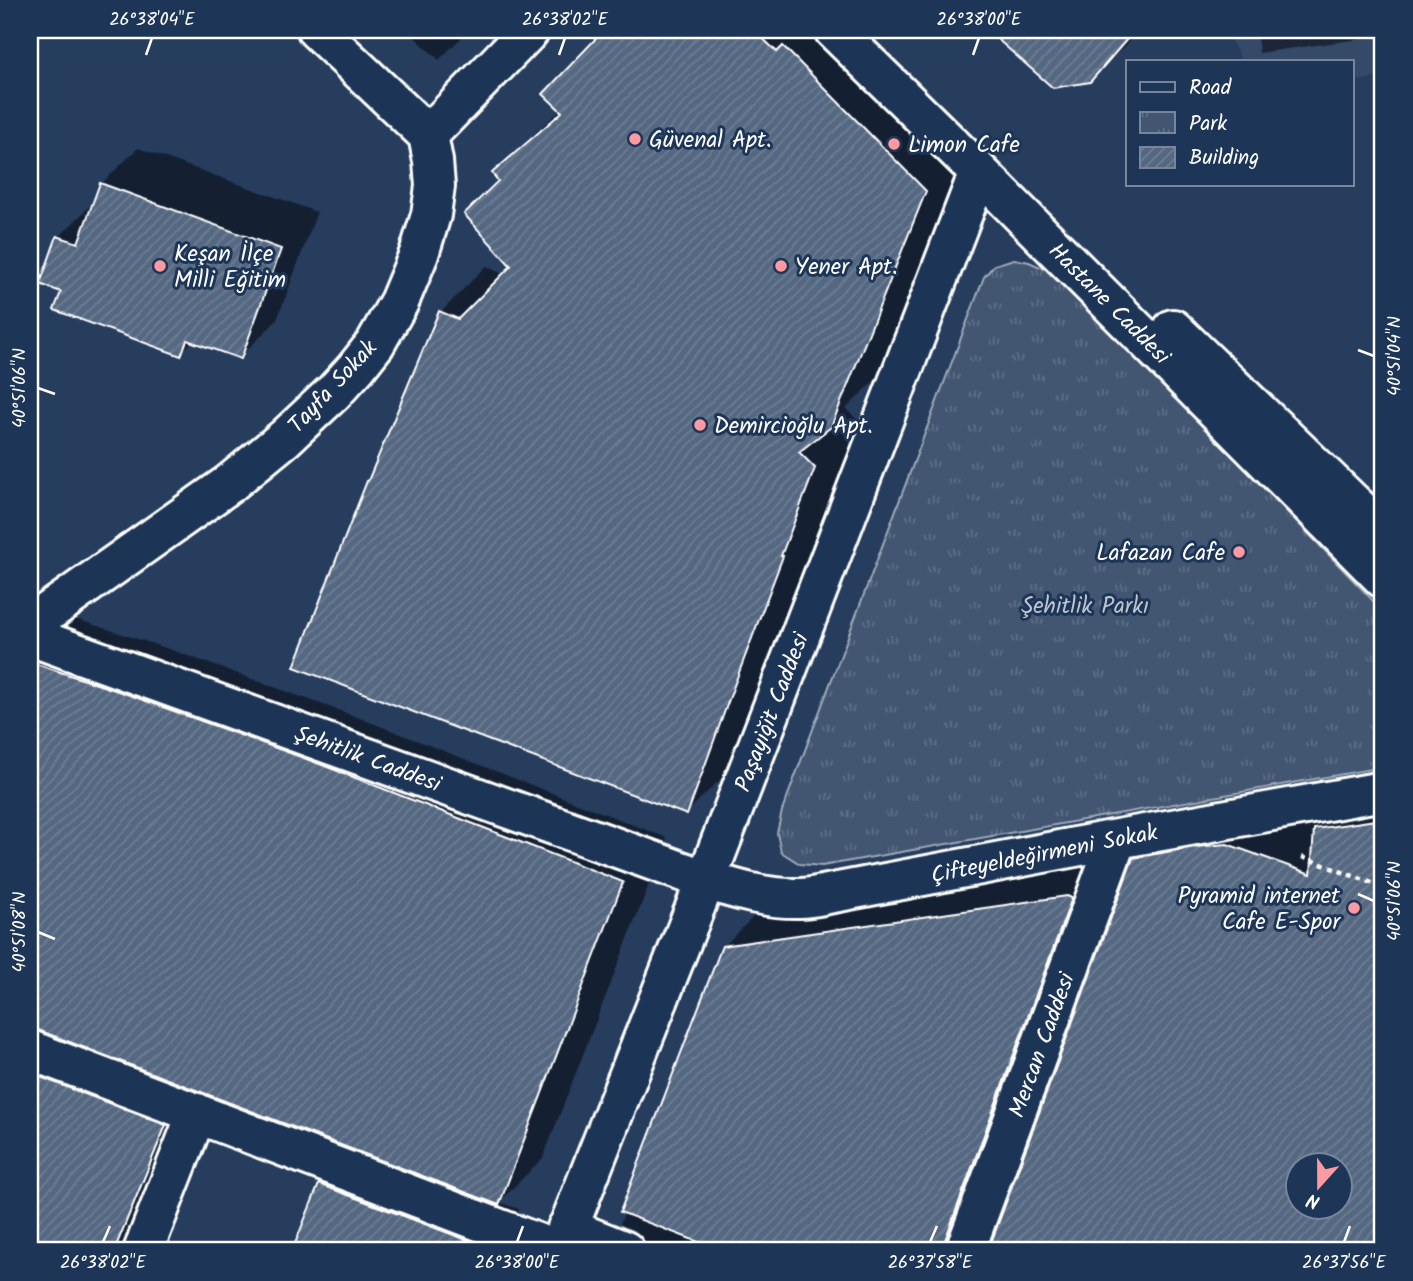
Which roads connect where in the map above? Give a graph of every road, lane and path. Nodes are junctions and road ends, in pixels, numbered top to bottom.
1 (317, 30) edge
2 (530, 30) edge
3 (834, 30) edge
4 (868, 30) edge
5 (428, 135) junction
6 (979, 172) junction
7 (1383, 532) edge
8 (1383, 578) edge
9 (30, 625) edge
10 (30, 636) edge
11 (1383, 791) edge
12 (1117, 838) junction
13 (706, 880) junction
14 (30, 1050) edge
15 (197, 1114) junction
16 (561, 1244) edge
17 (143, 1251) edge
18 (625, 1251) edge
19 (965, 1251) edge

1 - 5 street
2 - 5 street
3 - 6 street, Hastane Caddesi
4 - 7 street, Hastane Caddesi
5 - 9 street, Tayfa Sokak
6 - 8 street, Hastane Caddesi
6 - 13 street, Paşayiğit Caddesi
10 - 13 street, Şehitlik Caddesi
11 - 12 street, Çifteyeldeğirmeni Sokak
12 - 13 street, Çifteyeldeğirmeni Sokak
12 - 19 street, Mercan Caddesi
13 - 16 street, Paşayiğit Caddesi
14 - 15 street
15 - 16 street
15 - 17 street
16 - 18 street

